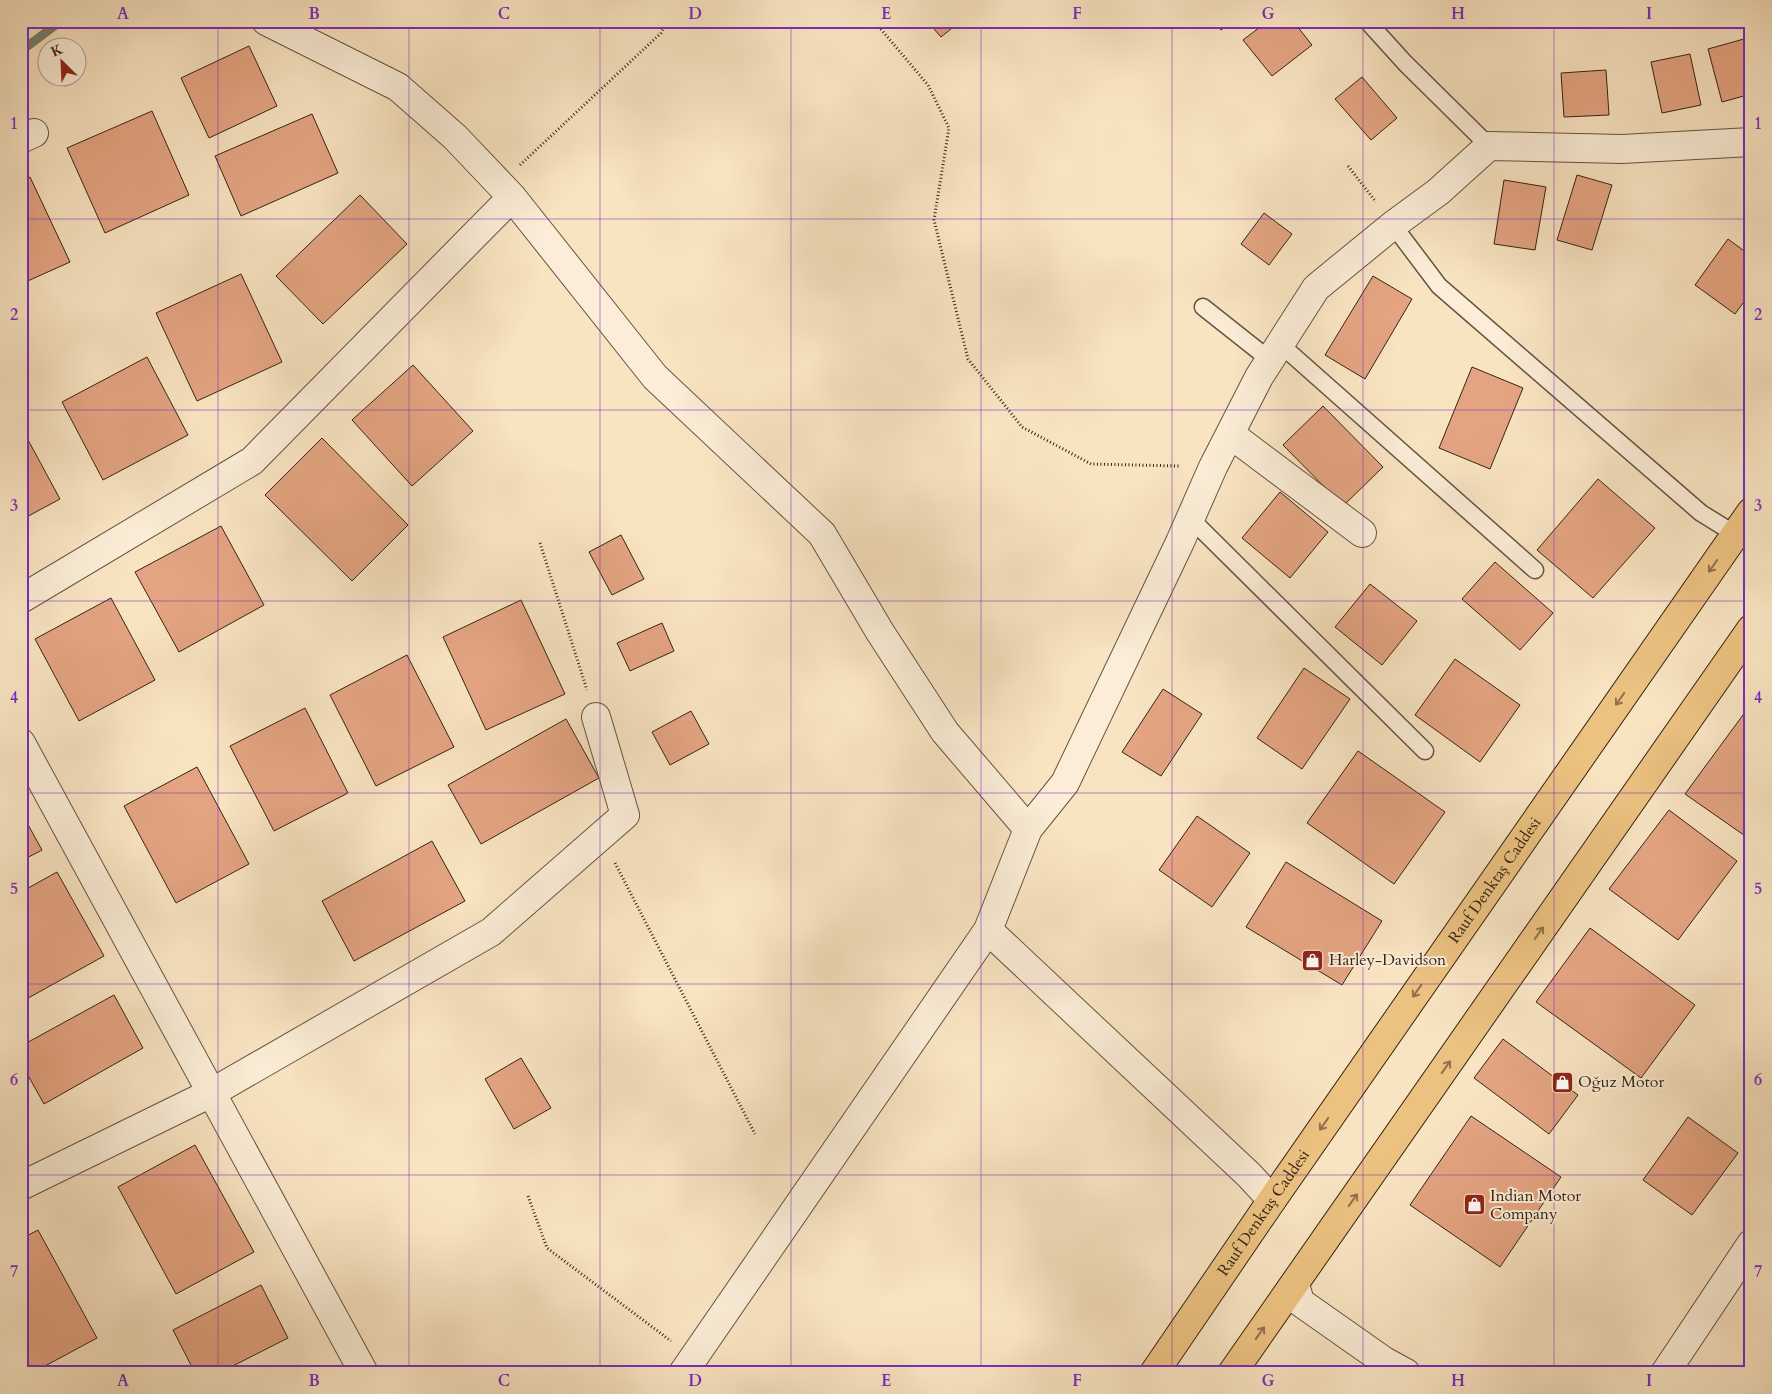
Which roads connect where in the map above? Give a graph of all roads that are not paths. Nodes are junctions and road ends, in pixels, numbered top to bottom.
1 (266, 21) edge
2 (307, 21) edge
3 (1367, 21) edge
4 (326, 51) junction
5 (1751, 142) edge
6 (1489, 146) junction
7 (506, 191) junction
8 (1393, 224) junction
9 (1203, 307) dead end
10 (1275, 352) junction
11 (1230, 434) junction
12 (1751, 512) edge
13 (1190, 518) junction
14 (1362, 533) dead end
15 (1735, 534) junction
16 (1535, 570) dead end
17 (21, 599) edge
18 (1751, 629) edge
19 (596, 717) road end
20 (21, 742) edge
21 (1425, 752) dead end
22 (1028, 830) junction
23 (988, 930) junction
24 (211, 1093) junction
25 (21, 1186) edge
26 (1272, 1200) junction
27 (1751, 1244) edge
28 (1295, 1284) junction
29 (688, 1365) edge
30 (364, 1373) edge
31 (1154, 1373) edge
32 (1232, 1373) edge
33 (1406, 1373) edge
34 (1665, 1373) edge

1 - 4 street
2 - 4 street
3 - 6 lane
4 - 7 street
5 - 6 street
6 - 8 street
7 - 17 street
7 - 22 street
8 - 10 street
8 - 15 lane
9 - 10 lane
10 - 11 street
10 - 16 lane
11 - 13 street
11 - 14 street
12 - 15 main road, Rauf Denktaş Caddesi
13 - 21 lane
13 - 22 street
15 -> 26 main road, Rauf Denktaş Caddesi
28 -> 18 main road
19 - 24 street
20 - 24 street
22 - 23 street
23 - 26 street
23 - 29 street
24 - 25 street
24 - 30 street
26 - 31 main road, Rauf Denktaş Caddesi
27 - 34 street
32 -> 28 main road
28 - 33 street

